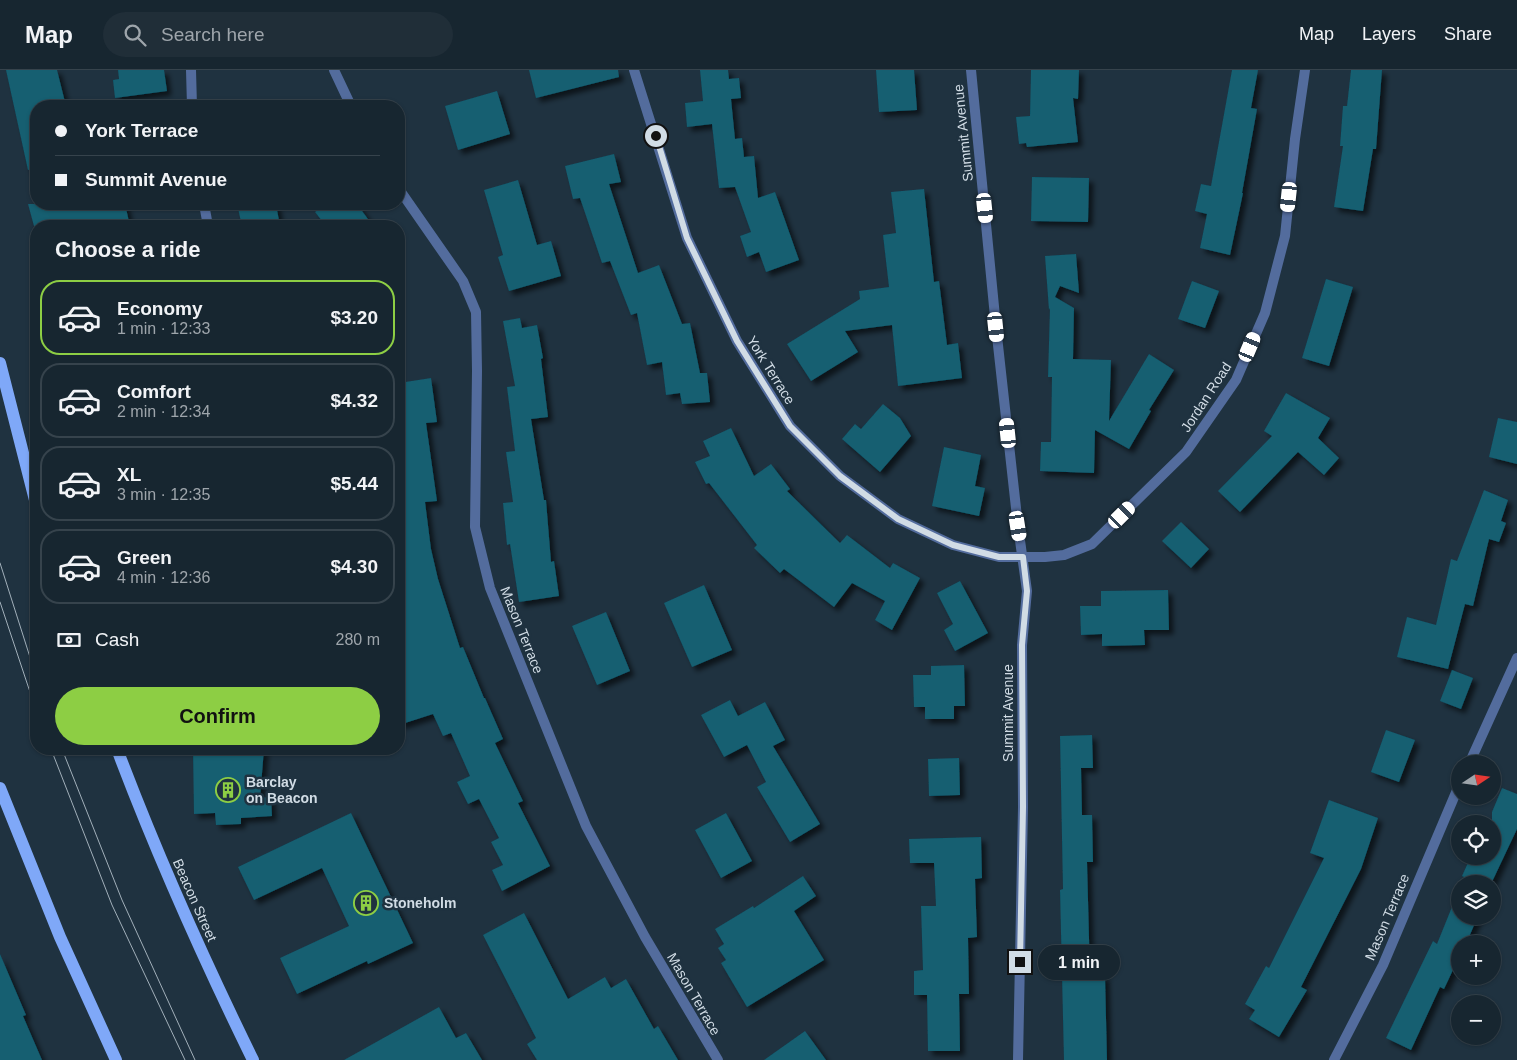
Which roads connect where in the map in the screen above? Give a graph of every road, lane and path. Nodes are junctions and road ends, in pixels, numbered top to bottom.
1 (191, 70) edge
2 (334, 70) edge
3 (634, 70) edge
4 (971, 70) edge
5 (1304, 70) edge
6 (192, 100) edge
7 (348, 100) edge
8 (405, 198) edge
9 (0, 364) edge
10 (30, 481) edge
11 (1023, 557) junction
12 (1517, 658) edge
13 (119, 755) edge
14 (1473, 755) edge
15 (0, 788) edge
16 (1451, 804) edge
17 (116, 1060) edge
18 (253, 1060) edge
19 (718, 1060) edge
20 (1018, 1060) edge
21 (1334, 1060) edge

1 - 6 street
2 - 7 street
3 - 11 street, York Terrace
4 - 11 street, Summit Avenue
5 - 11 street, Jordan Road
8 - 19 street, Mason Terrace
9 - 10 main road
11 - 20 street, Summit Avenue
12 - 14 street
13 - 18 main road, Beacon Street
15 - 17 main road
16 - 21 street, Mason Terrace

